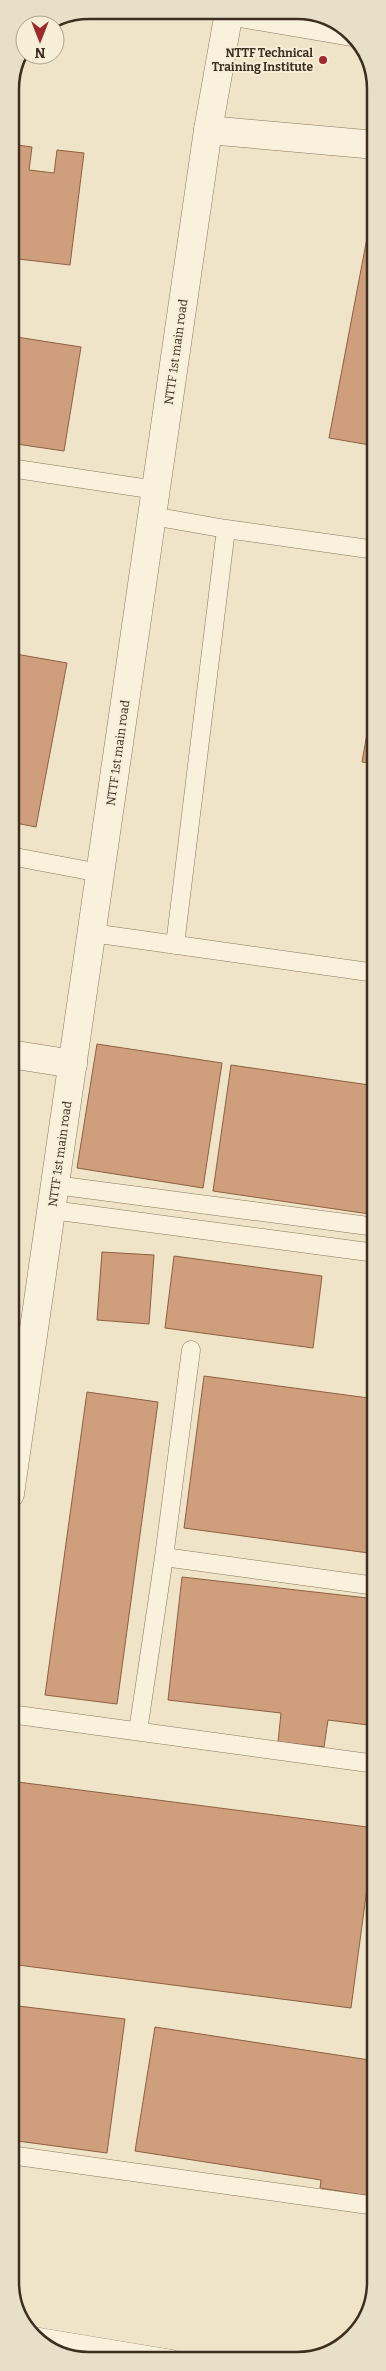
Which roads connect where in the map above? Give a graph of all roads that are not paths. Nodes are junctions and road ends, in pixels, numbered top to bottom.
1 (227, 19) edge
2 (255, 19) edge
3 (343, 35) edge
4 (208, 130) junction
5 (367, 144) edge
6 (19, 470) edge
7 (154, 503) junction
8 (226, 529) junction
9 (367, 549) edge
10 (19, 858) edge
11 (100, 873) junction
12 (92, 933) junction
13 (175, 945) junction
14 (367, 972) edge
15 (19, 1055) edge
16 (73, 1064) junction
17 (53, 1197) junction
18 (367, 1226) edge
19 (367, 1251) edge
20 (191, 1350) dead end
21 (19, 1432) edge
22 (164, 1557) junction
23 (367, 1585) edge
24 (19, 1715) edge
25 (138, 1731) junction
26 (367, 1763) edge
27 (19, 2156) edge
28 (367, 2205) edge
29 (47, 2338) edge
30 (126, 2352) edge

1 - 4 street, NTTF 1st main road
2 - 3 lane
4 - 5 street
4 - 7 street, NTTF 1st main road
6 - 7 lane
7 - 8 lane
7 - 11 street, NTTF 1st main road
8 - 9 lane
8 - 13 lane
10 - 11 lane
11 - 12 street, NTTF 1st main road
12 - 13 lane
12 - 16 street, NTTF 1st main road
13 - 14 lane
15 - 16 street
16 - 17 street, NTTF 1st main road
17 - 18 lane
17 - 19 lane
17 - 21 street, NTTF 1st main road
20 - 22 lane
22 - 23 lane
22 - 25 lane
24 - 25 lane
25 - 26 lane
27 - 28 lane
29 - 30 lane

